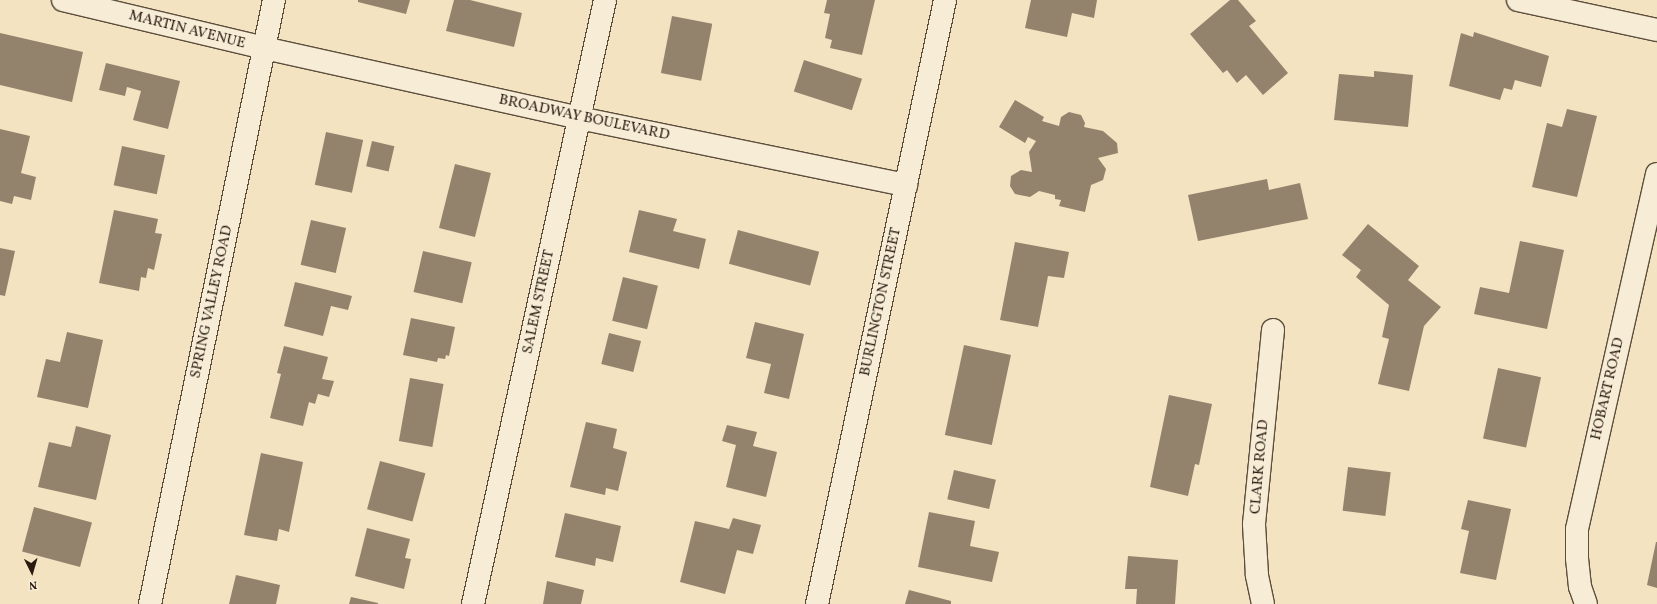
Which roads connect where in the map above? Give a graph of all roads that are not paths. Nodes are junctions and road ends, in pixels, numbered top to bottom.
1 (63, 0) edge
2 (274, 0) edge
3 (604, 0) edge
4 (945, 0) edge
5 (1518, 0) edge
6 (1657, 30) edge
7 (264, 48) junction
8 (579, 118) junction
9 (1657, 174) edge
10 (906, 185) junction
11 (1273, 330) dead end
12 (150, 604) edge
13 (473, 604) edge
14 (817, 604) edge
15 (1263, 604) edge
16 (1586, 604) edge

1 - 7 street, MARTIN AVENUE
2 - 7 street, SPRING VALLEY ROAD
3 - 8 street, SALEM STREET
4 - 10 street, BURLINGTON STREET
5 - 6 street
7 - 8 street, BROADWAY BOULEVARD
7 - 12 street, SPRING VALLEY ROAD
8 - 10 street, BROADWAY BOULEVARD
8 - 13 street, SALEM STREET
9 - 16 street, HOBART ROAD
10 - 14 street, BURLINGTON STREET
11 - 15 street, CLARK ROAD

